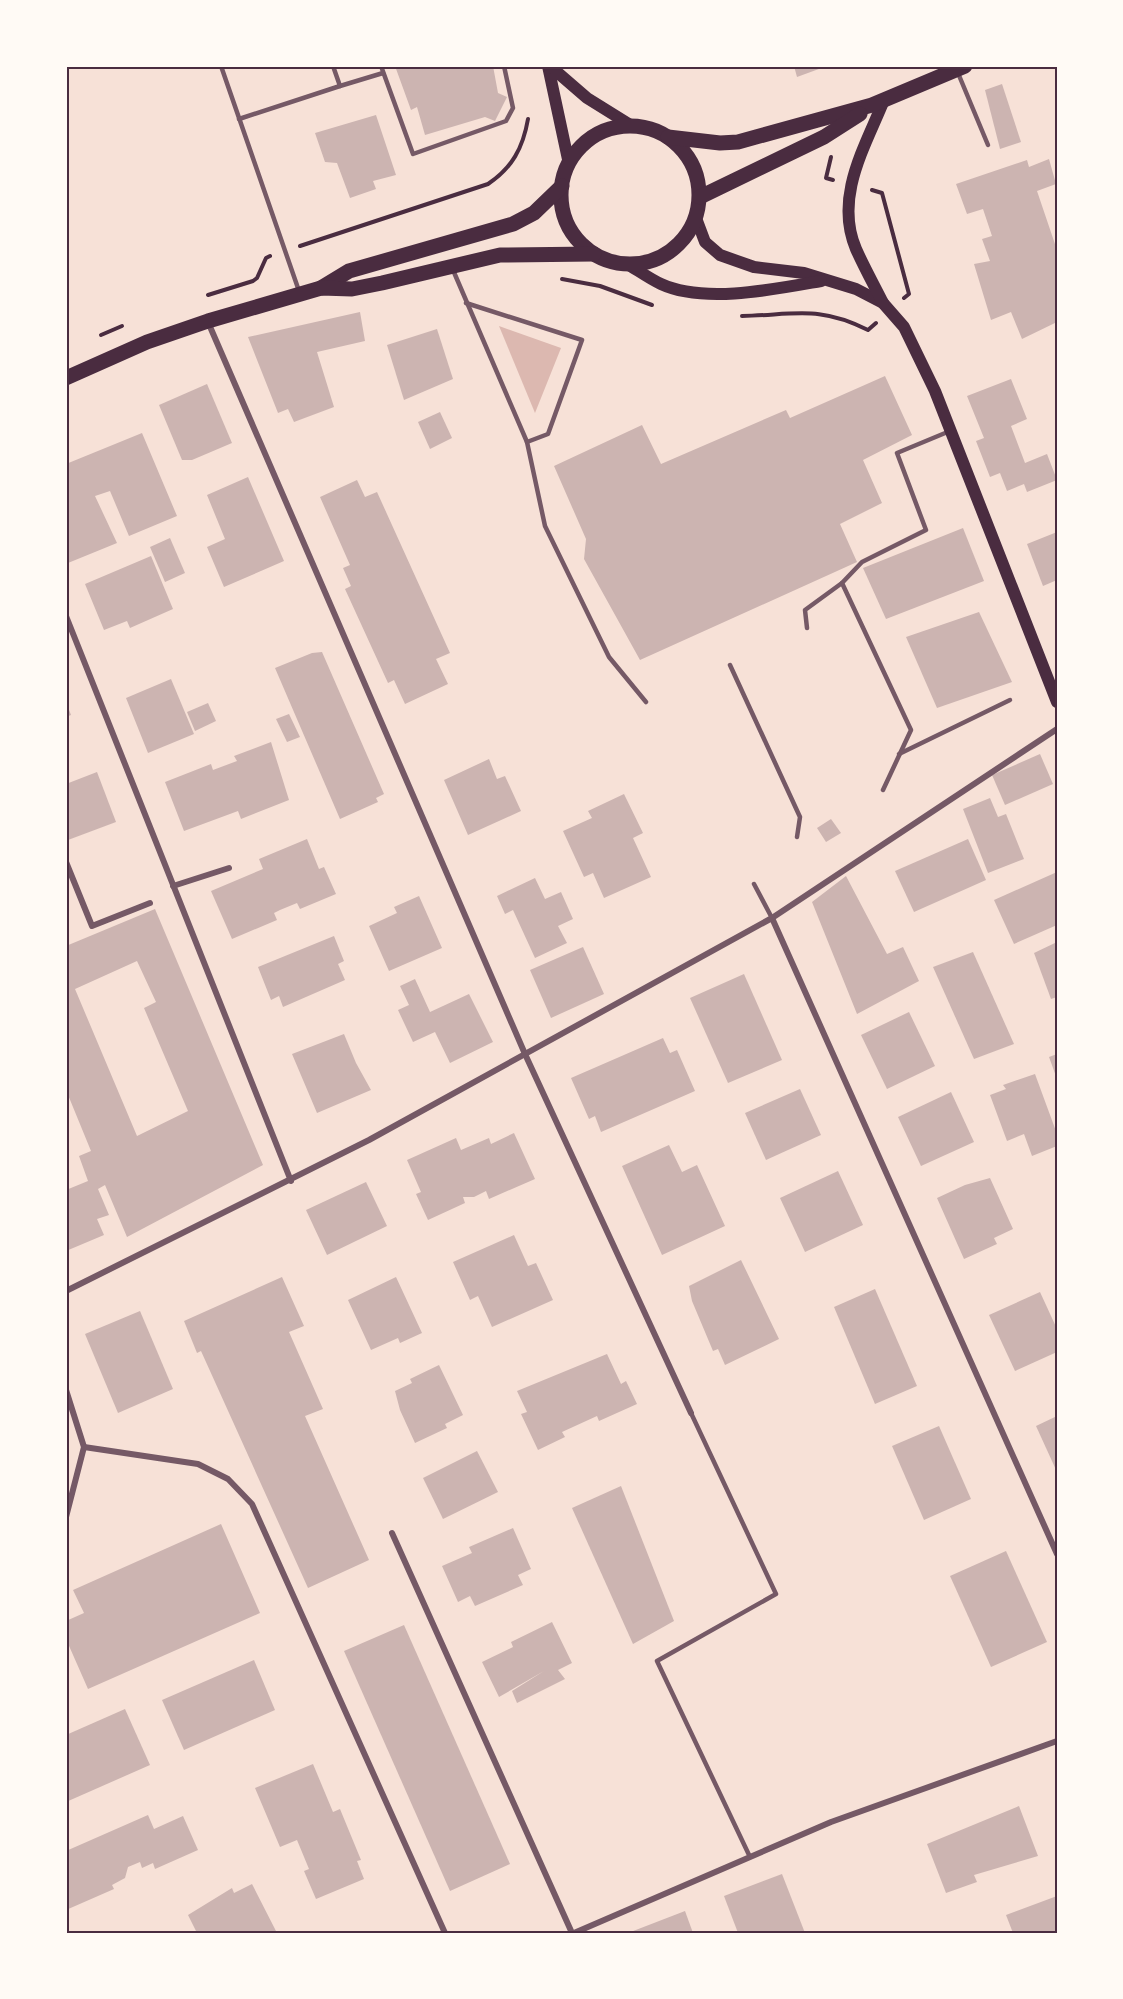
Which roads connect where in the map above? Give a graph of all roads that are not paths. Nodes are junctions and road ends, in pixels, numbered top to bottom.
1 (221, 66) edge
2 (333, 66) edge
3 (381, 66) edge
4 (504, 66) edge
5 (549, 66) edge
6 (961, 68) edge
7 (383, 73) junction
8 (340, 86) junction
9 (878, 103) junction
10 (239, 119) junction
11 (632, 126) junction
12 (668, 137) junction
13 (988, 145) dead end
14 (569, 164) junction
15 (562, 186) junction
16 (700, 197) junction
17 (696, 218) junction
18 (594, 254) junction
19 (629, 265) junction
20 (452, 267) junction
21 (825, 280) junction
22 (321, 288) junction
23 (300, 294) junction
24 (466, 303) junction
25 (887, 306) junction
26 (208, 321) junction
27 (66, 378) edge
28 (950, 431) junction
29 (527, 442) junction
30 (842, 583) junction
31 (66, 616) edge
32 (807, 628) dead end
33 (730, 665) dead end
34 (1010, 700) dead end
35 (646, 702) dead end
36 (1057, 702) edge
37 (1057, 729) edge
38 (899, 754) junction
39 (882, 790) dead end
40 (797, 837) dead end
41 (66, 862) edge
42 (229, 868) dead end
43 (754, 884) dead end
44 (173, 886) junction
45 (150, 903) dead end
46 (772, 918) junction
47 (525, 1054) junction
48 (291, 1181) junction
49 (66, 1291) edge
50 (66, 1390) edge
51 (691, 1413) joint
52 (84, 1447) junction
53 (66, 1517) edge
54 (392, 1533) dead end
55 (1057, 1554) edge
56 (1057, 1741) edge
57 (750, 1857) junction
58 (445, 1933) edge
59 (573, 1933) edge

1 - 10 lane
2 - 8 lane
3 - 7 lane
4 - 7 lane
5 - 11 main road
5 - 14 main road
6 - 9 main road
6 - 13 lane
7 - 8 lane
8 - 10 lane
9 - 12 main road
9 - 16 main road
9 - 25 main road
10 - 23 lane
11 - 12 main road
11 - 14 main road
12 - 16 main road
14 - 15 main road
15 - 18 main road
15 - 22 main road
16 - 17 main road
17 - 19 main road
17 - 21 main road
18 - 19 main road
18 - 20 main road
19 - 21 main road
20 - 22 main road
20 - 24 lane
21 - 25 main road
22 - 23 main road
23 - 26 main road
24 - 29 lane
24 - 29 lane
25 - 28 main road
26 - 27 main road
26 - 47 street
28 - 30 lane
28 - 36 main road
29 - 35 lane
30 - 32 lane
30 - 38 lane
31 - 44 street
33 - 40 lane
34 - 38 lane
37 - 46 street
38 - 39 lane
41 - 45 street
42 - 44 street
43 - 46 lane
44 - 48 street
46 - 47 street
46 - 55 street
47 - 48 street
47 - 51 street
48 - 49 street
50 - 52 street
51 - 57 lane
52 - 53 street
52 - 58 street
54 - 59 street
56 - 57 street
57 - 59 street

